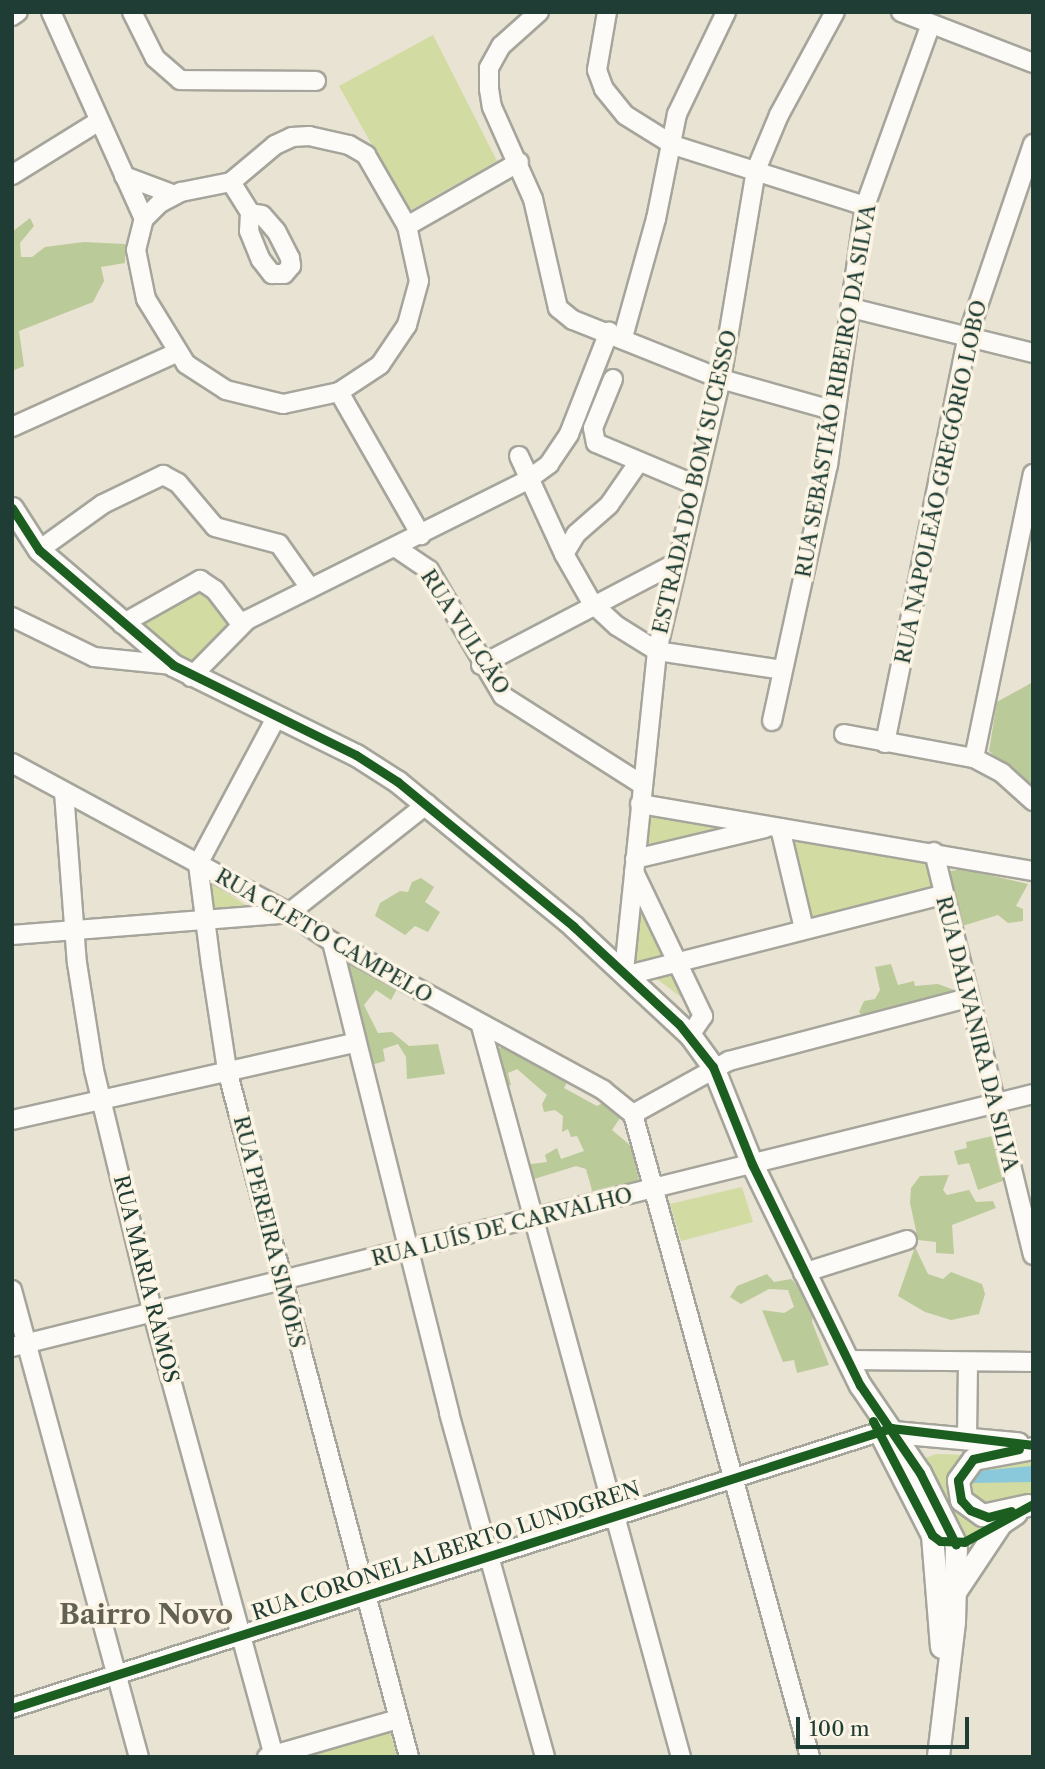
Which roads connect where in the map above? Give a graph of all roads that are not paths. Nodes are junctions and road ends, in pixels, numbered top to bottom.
1 (18, 12) edge
2 (51, 12) edge
3 (132, 12) edge
4 (539, 12) edge
5 (607, 12) edge
6 (726, 12) edge
7 (835, 12) edge
8 (901, 12) edge
9 (12, 16) edge
10 (930, 26) junction
11 (1033, 63) edge
12 (316, 81) dead end
13 (99, 121) junction
14 (1033, 144) edge
15 (673, 145) junction
16 (519, 162) junction
17 (756, 170) junction
18 (12, 175) edge
19 (124, 176) junction
20 (232, 182) junction
21 (175, 195) junction
22 (865, 206) junction
23 (250, 213) dead end
24 (144, 219) junction
25 (407, 226) junction
26 (851, 308) junction
27 (616, 334) junction
28 (968, 335) junction
29 (176, 353) junction
30 (1033, 353) edge
31 (613, 379) dead end
32 (721, 380) junction
33 (339, 392) junction
34 (835, 411) junction
35 (12, 427) edge
36 (519, 456) dead end
37 (638, 463) junction
38 (1033, 474) edge
39 (526, 481) junction
40 (693, 484) junction
41 (12, 508) edge
42 (421, 534) junction
43 (395, 547) junction
44 (39, 550) junction
45 (564, 554) junction
46 (676, 563) junction
47 (310, 589) junction
48 (592, 603) junction
49 (12, 617) edge
50 (122, 624) junction
51 (241, 624) junction
52 (657, 651) junction
53 (481, 665) junction
54 (782, 670) junction
55 (182, 671) junction
56 (277, 716) junction
57 (772, 721) dead end
58 (844, 734) dead end
59 (885, 743) junction
60 (974, 758) junction
61 (12, 763) edge
62 (641, 784) junction
63 (64, 792) junction
64 (1033, 801) edge
65 (427, 804) junction
66 (640, 804) junction
67 (776, 827) junction
68 (934, 852) junction
69 (198, 864) junction
70 (635, 865) junction
71 (1033, 871) edge
72 (942, 895) junction
73 (289, 913) junction
74 (208, 919) junction
75 (73, 927) junction
76 (804, 929) junction
77 (12, 934) edge
78 (332, 942) junction
79 (676, 960) junction
80 (626, 973) junction
81 (967, 999) junction
82 (481, 1026) junction
83 (690, 1035) junction
84 (355, 1043) junction
85 (713, 1067) junction
86 (227, 1070) junction
87 (1033, 1094) edge
88 (102, 1100) junction
89 (992, 1104) junction
90 (633, 1114) junction
91 (12, 1120) edge
92 (752, 1164) junction
93 (655, 1189) junction
94 (532, 1220) junction
95 (907, 1240) dead end
96 (408, 1250) junction
97 (1033, 1255) edge
98 (803, 1273) junction
99 (281, 1281) junction
100 (12, 1290) edge
101 (153, 1314) junction
102 (19, 1346) edge
103 (848, 1360) junction
104 (968, 1362) junction
105 (1033, 1362) edge
106 (885, 1430) junction
107 (967, 1436) junction
108 (1033, 1446) edge
109 (733, 1477) junction
110 (1030, 1505) edge
111 (618, 1517) junction
112 (1001, 1523) junction
113 (932, 1535) junction
114 (956, 1545) junction
115 (491, 1559) junction
116 (956, 1591) junction
117 (364, 1599) junction
118 (239, 1635) junction
119 (945, 1673) junction
120 (115, 1674) junction
121 (12, 1708) edge
122 (398, 1719) junction
123 (271, 1756) edge
124 (139, 1757) edge
125 (409, 1757) edge
126 (545, 1757) edge
127 (681, 1757) edge
128 (810, 1757) edge
129 (938, 1757) edge

1 - 9 street
2 - 13 street
3 - 12 street
4 - 16 street
5 - 15 street
6 - 15 street
7 - 17 street, ESTRADA DO BOM SUCESSO
8 - 10 street
10 - 11 street
10 - 22 street, RUA SEBASTIÃO RIBEIRO DA SILVA
13 - 18 street
13 - 19 street
14 - 28 street, RUA NAPOLEÃO GREGÓRIO LOBO
15 - 17 street
15 - 27 street
16 - 25 street
16 - 27 street
17 - 22 street
17 - 32 street, ESTRADA DO BOM SUCESSO
19 - 21 street
19 - 24 street
20 - 21 street
20 - 23 street
20 - 25 street
21 - 24 street
22 - 26 street, RUA SEBASTIÃO RIBEIRO DA SILVA
24 - 29 street
25 - 33 street
26 - 28 street
26 - 34 street, RUA SEBASTIÃO RIBEIRO DA SILVA
27 - 32 street
27 - 39 street
28 - 30 street
28 - 59 street, RUA NAPOLEÃO GREGÓRIO LOBO
29 - 33 street
29 - 35 street
31 - 37 street
32 - 34 street
32 - 40 street, ESTRADA DO BOM SUCESSO
33 - 42 street
34 - 54 street, RUA SEBASTIÃO RIBEIRO DA SILVA
36 - 39 street
37 - 40 street
37 - 45 street
38 - 60 street
39 - 42 street
39 - 45 street
40 - 46 street, ESTRADA DO BOM SUCESSO
41 - 44 main road
42 - 43 street
43 - 47 street
43 - 53 street, RUA VULCÃO
44 - 47 street
44 - 50 main road
45 - 48 street
46 - 48 street
46 - 52 street, ESTRADA DO BOM SUCESSO
47 - 51 street
48 - 52 street
48 - 53 street
49 - 55 street
50 - 51 street
50 - 55 main road
51 - 55 street
52 - 54 street
52 - 62 street, ESTRADA DO BOM SUCESSO
53 - 62 street, RUA VULCÃO
54 - 57 street, RUA SEBASTIÃO RIBEIRO DA SILVA
55 - 56 main road
56 - 65 main road
56 - 69 street
58 - 59 street
59 - 60 street
60 - 64 street
61 - 63 street, RUA CLETO CAMPELO
62 - 66 street, ESTRADA DO BOM SUCESSO
63 - 69 street, RUA CLETO CAMPELO
63 - 75 street, RUA MARIA RAMOS
65 - 73 street
65 - 80 main road
66 - 67 street
66 - 70 street, ESTRADA DO BOM SUCESSO
67 - 68 street
67 - 70 street
67 - 76 street
68 - 71 street
68 - 72 street, RUA DALVANIRA DA SILVA
69 - 73 street, RUA CLETO CAMPELO
69 - 74 street, RUA PEREIRA SIMÕES
70 - 79 street
70 - 80 street, ESTRADA DO BOM SUCESSO
72 - 76 street
72 - 81 street, RUA DALVANIRA DA SILVA
73 - 74 street
73 - 78 street, RUA CLETO CAMPELO
74 - 75 street
74 - 86 street, RUA PEREIRA SIMÕES
75 - 77 street
75 - 88 street, RUA MARIA RAMOS
76 - 79 street
78 - 82 street, RUA CLETO CAMPELO
78 - 84 street
79 - 80 street
79 - 83 street
80 - 83 main road
81 - 85 street
81 - 89 street, RUA DALVANIRA DA SILVA
82 - 90 street, RUA CLETO CAMPELO
82 - 94 street
83 - 85 main road
84 - 86 street
84 - 96 street
85 - 90 street
85 - 92 main road
86 - 88 street
86 - 99 street, RUA PEREIRA SIMÕES
87 - 89 street, RUA LUÍS DE CARVALHO
88 - 91 street
88 - 101 street, RUA MARIA RAMOS
89 - 92 street, RUA LUÍS DE CARVALHO
89 - 97 street, RUA DALVANIRA DA SILVA
90 - 93 street
92 - 93 street, RUA LUÍS DE CARVALHO
92 - 98 main road
93 - 94 street, RUA LUÍS DE CARVALHO
93 - 109 street
94 - 96 street, RUA LUÍS DE CARVALHO
94 - 111 street
95 - 98 street
96 - 99 street, RUA LUÍS DE CARVALHO
96 - 115 street
98 - 103 main road
99 - 101 street, RUA LUÍS DE CARVALHO
99 - 117 street, RUA PEREIRA SIMÕES
100 - 102 street
101 - 102 street, RUA LUÍS DE CARVALHO
101 - 118 street, RUA MARIA RAMOS
102 - 120 street
103 - 104 street
103 - 106 main road
104 - 105 street
104 - 107 street
106 - 107 main road
106 - 109 street, RUA CORONEL ALBERTO LUNDGREN
106 - 113 main road
106 - 114 main road
107 - 108 main road
108 - 110 main road
109 - 111 street, RUA CORONEL ALBERTO LUNDGREN
109 - 128 street
110 - 112 main road
111 - 115 street, RUA CORONEL ALBERTO LUNDGREN
111 - 127 street
112 - 114 main road
112 - 116 main road
113 - 114 main road
113 - 119 main road
114 - 116 main road
115 - 117 street, RUA CORONEL ALBERTO LUNDGREN
115 - 126 street
116 - 119 main road
117 - 118 street, RUA CORONEL ALBERTO LUNDGREN
117 - 122 street, RUA PEREIRA SIMÕES
118 - 120 street, RUA CORONEL ALBERTO LUNDGREN
118 - 123 street, RUA MARIA RAMOS
119 - 129 main road
120 - 121 street, RUA CORONEL ALBERTO LUNDGREN
120 - 124 street
122 - 123 street
122 - 125 street, RUA PEREIRA SIMÕES

